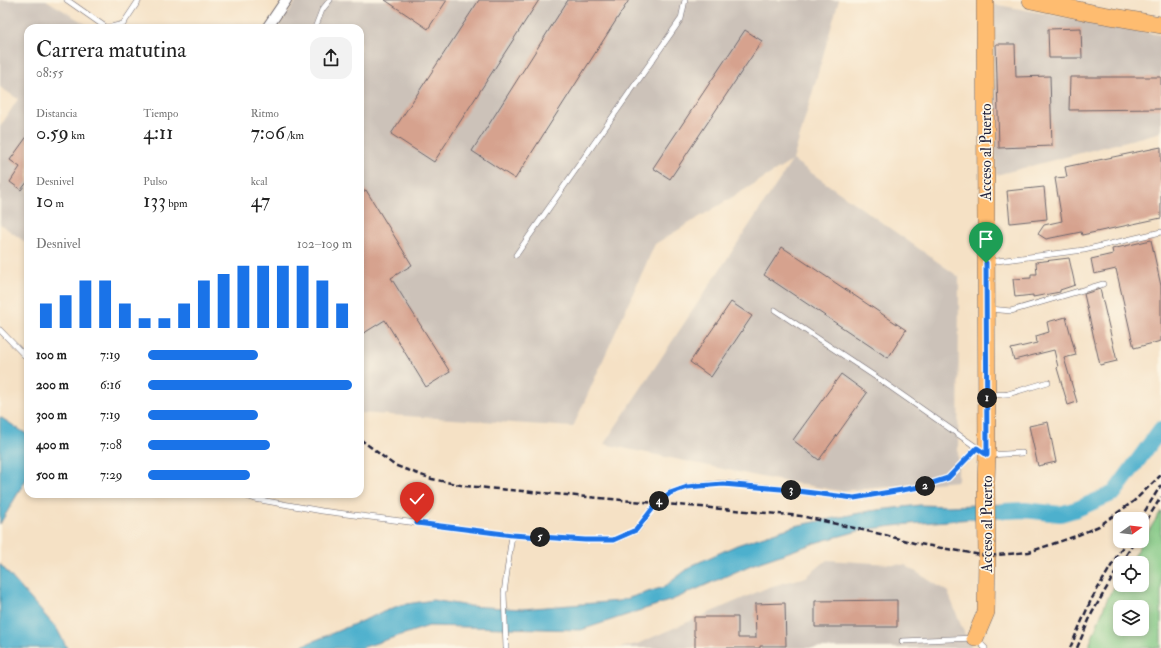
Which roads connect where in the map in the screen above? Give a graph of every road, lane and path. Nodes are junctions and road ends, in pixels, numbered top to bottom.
1 (67, 0) edge
2 (139, 0) edge
3 (286, 0) edge
4 (330, 0) edge
5 (685, 0) edge
6 (985, 0) edge
7 (1031, 0) edge
8 (101, 24) edge
9 (123, 24) edge
10 (270, 24) edge
11 (317, 24) edge
12 (1161, 25) edge
13 (1161, 232) edge
14 (516, 255) dead end
15 (986, 263) junction
16 (1103, 284) dead end
17 (987, 309) junction
18 (775, 310) dead end
19 (0, 330) edge
20 (24, 355) edge
21 (1048, 382) dead end
22 (987, 395) junction
23 (982, 451) junction
24 (1022, 453) dead end
25 (252, 498) edge
26 (512, 535) junction
27 (902, 641) dead end
28 (978, 645) edge
29 (506, 648) edge

1 - 8 lane
2 - 9 lane
3 - 10 street
4 - 11 lane
5 - 14 lane
6 - 15 main road, Acceso al Puerto
7 - 12 main road
13 - 15 lane
15 - 17 main road, Acceso al Puerto
16 - 17 lane
17 - 22 main road, Acceso al Puerto
18 - 23 lane
19 - 20 lane
21 - 22 lane
22 - 23 main road, Acceso al Puerto
23 - 24 lane
23 - 26 lane
23 - 28 main road, Acceso al Puerto
25 - 26 lane
26 - 29 lane
27 - 28 lane

